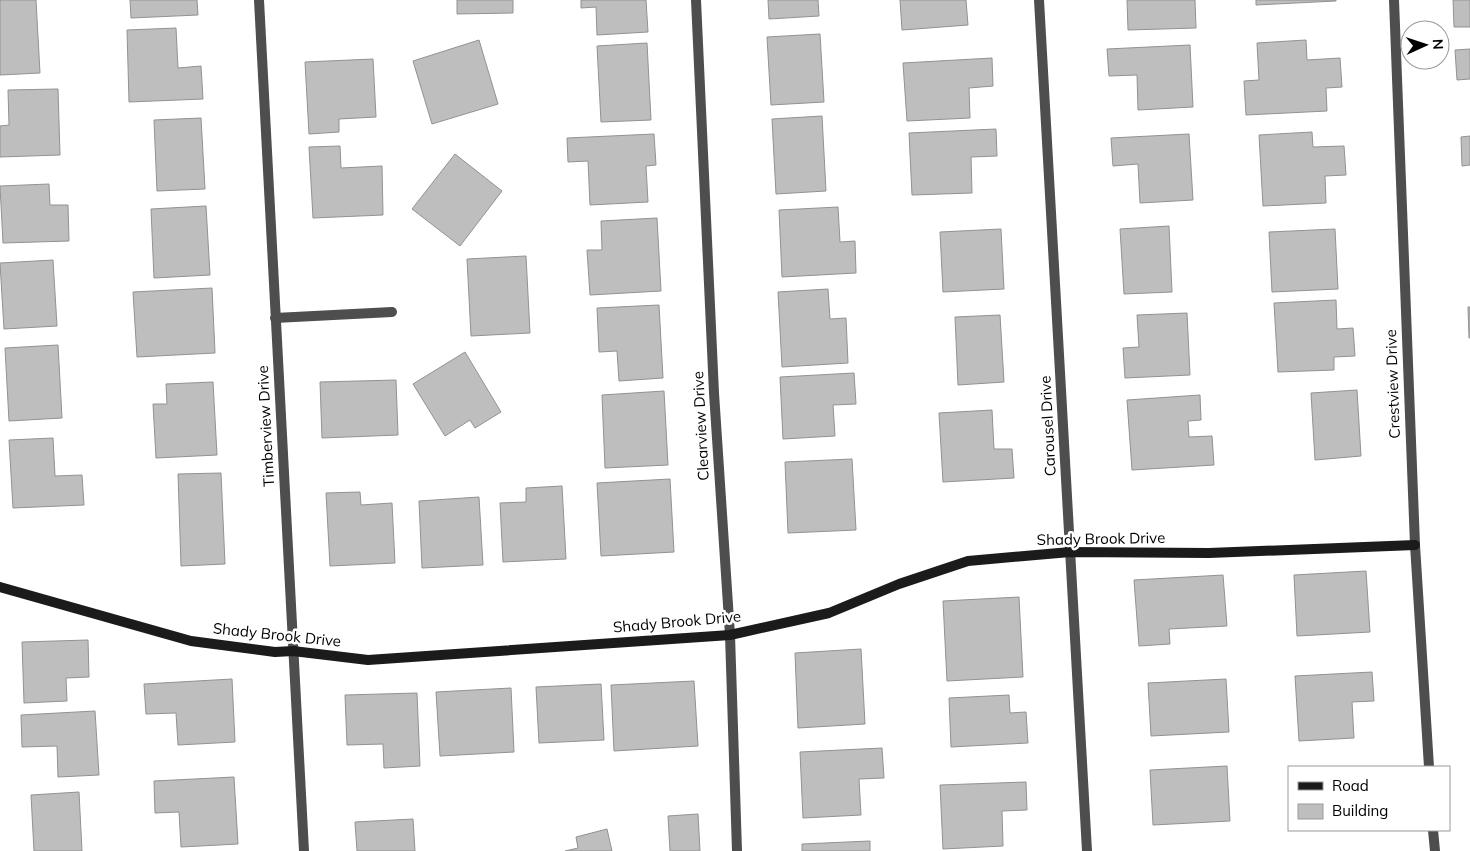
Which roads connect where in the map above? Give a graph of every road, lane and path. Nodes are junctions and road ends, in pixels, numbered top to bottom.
1 (259, 0) edge
2 (696, 0) edge
3 (1039, 0) edge
4 (1394, 0) edge
5 (392, 312) dead end
6 (275, 318) junction
7 (1415, 545) junction
8 (1070, 552) junction
9 (0, 587) edge
10 (730, 635) junction
11 (293, 651) junction
12 (1429, 766) edge
13 (1433, 831) edge
14 (304, 851) edge
15 (737, 851) edge
16 (1087, 851) edge
17 (1435, 851) edge

1 - 6 street, Timberview Drive
2 - 10 street, Clearview Drive
3 - 8 street, Carousel Drive
4 - 7 street, Crestview Drive
5 - 6 street
6 - 11 street, Timberview Drive
7 - 8 street, Shady Brook Drive
7 - 12 street, Crestview Drive
8 - 10 street, Shady Brook Drive
8 - 16 street, Carousel Drive
9 - 11 street, Shady Brook Drive
10 - 11 street, Shady Brook Drive
10 - 15 street, Clearview Drive
11 - 14 street, Timberview Drive
13 - 17 street

